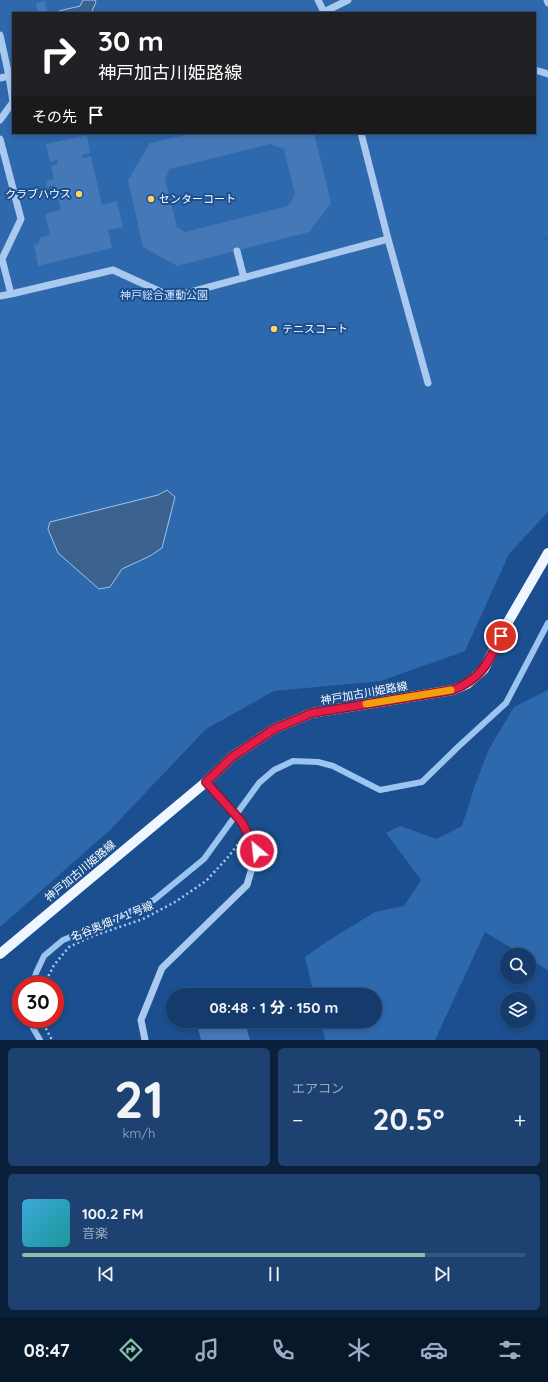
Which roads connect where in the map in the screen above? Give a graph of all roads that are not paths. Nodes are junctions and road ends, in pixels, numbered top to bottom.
1 (318, 0) edge
2 (348, 0) edge
3 (547, 0) edge
4 (548, 3) edge
5 (323, 12) edge
6 (0, 35) edge
7 (536, 70) edge
8 (548, 74) edge
9 (9, 76) junction
10 (0, 78) edge
11 (12, 96) edge
12 (12, 103) edge
13 (0, 120) edge
14 (360, 134) edge
15 (0, 139) edge
16 (388, 239) junction
17 (237, 251) dead end
18 (244, 278) junction
19 (11, 294) junction
20 (0, 296) edge
21 (428, 383) dead end
22 (548, 554) edge
23 (206, 782) junction
24 (0, 954) edge
25 (145, 1040) edge

1 - 5 street
2 - 5 street
3 - 4 street
6 - 9 street
7 - 8 street
9 - 10 street
9 - 11 street
12 - 13 street
14 - 16 street
15 - 19 street
16 - 18 street
16 - 21 street
17 - 18 street
18 - 19 street
19 - 20 street
22 - 23 main road, 神戸加古川姫路線
23 - 24 main road, 神戸加古川姫路線
23 - 25 street

